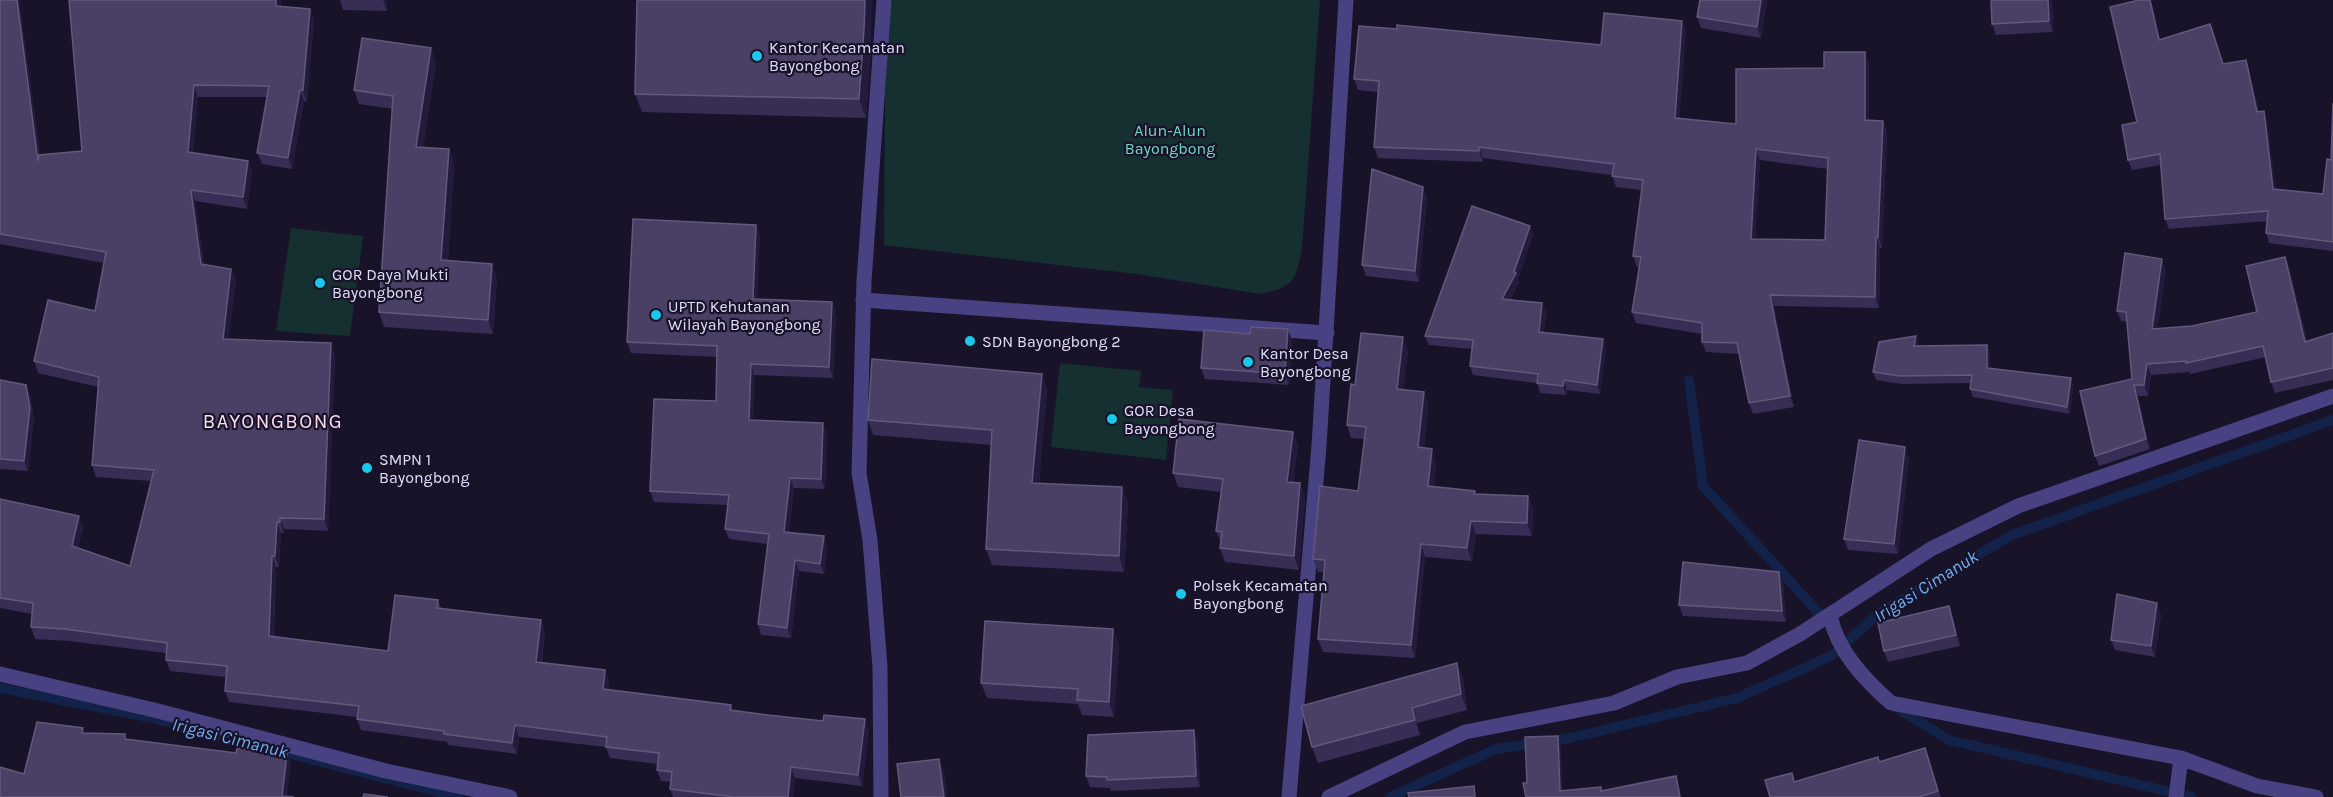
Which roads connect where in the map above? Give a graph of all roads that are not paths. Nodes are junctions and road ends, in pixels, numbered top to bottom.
1 (884, 0) edge
2 (1346, 0) edge
3 (863, 300) junction
4 (1327, 333) junction
5 (2333, 396) edge
6 (1829, 619) junction
7 (0, 674) edge
8 (2181, 758) junction
9 (510, 797) edge
10 (881, 797) edge
11 (1289, 797) edge
12 (1329, 797) edge
13 (2176, 797) edge
14 (2316, 797) edge

1 - 3 street
2 - 4 street
3 - 4 street
3 - 10 street
4 - 11 street
5 - 6 street
6 - 8 street
6 - 12 street
7 - 9 street
8 - 13 street
8 - 14 street

